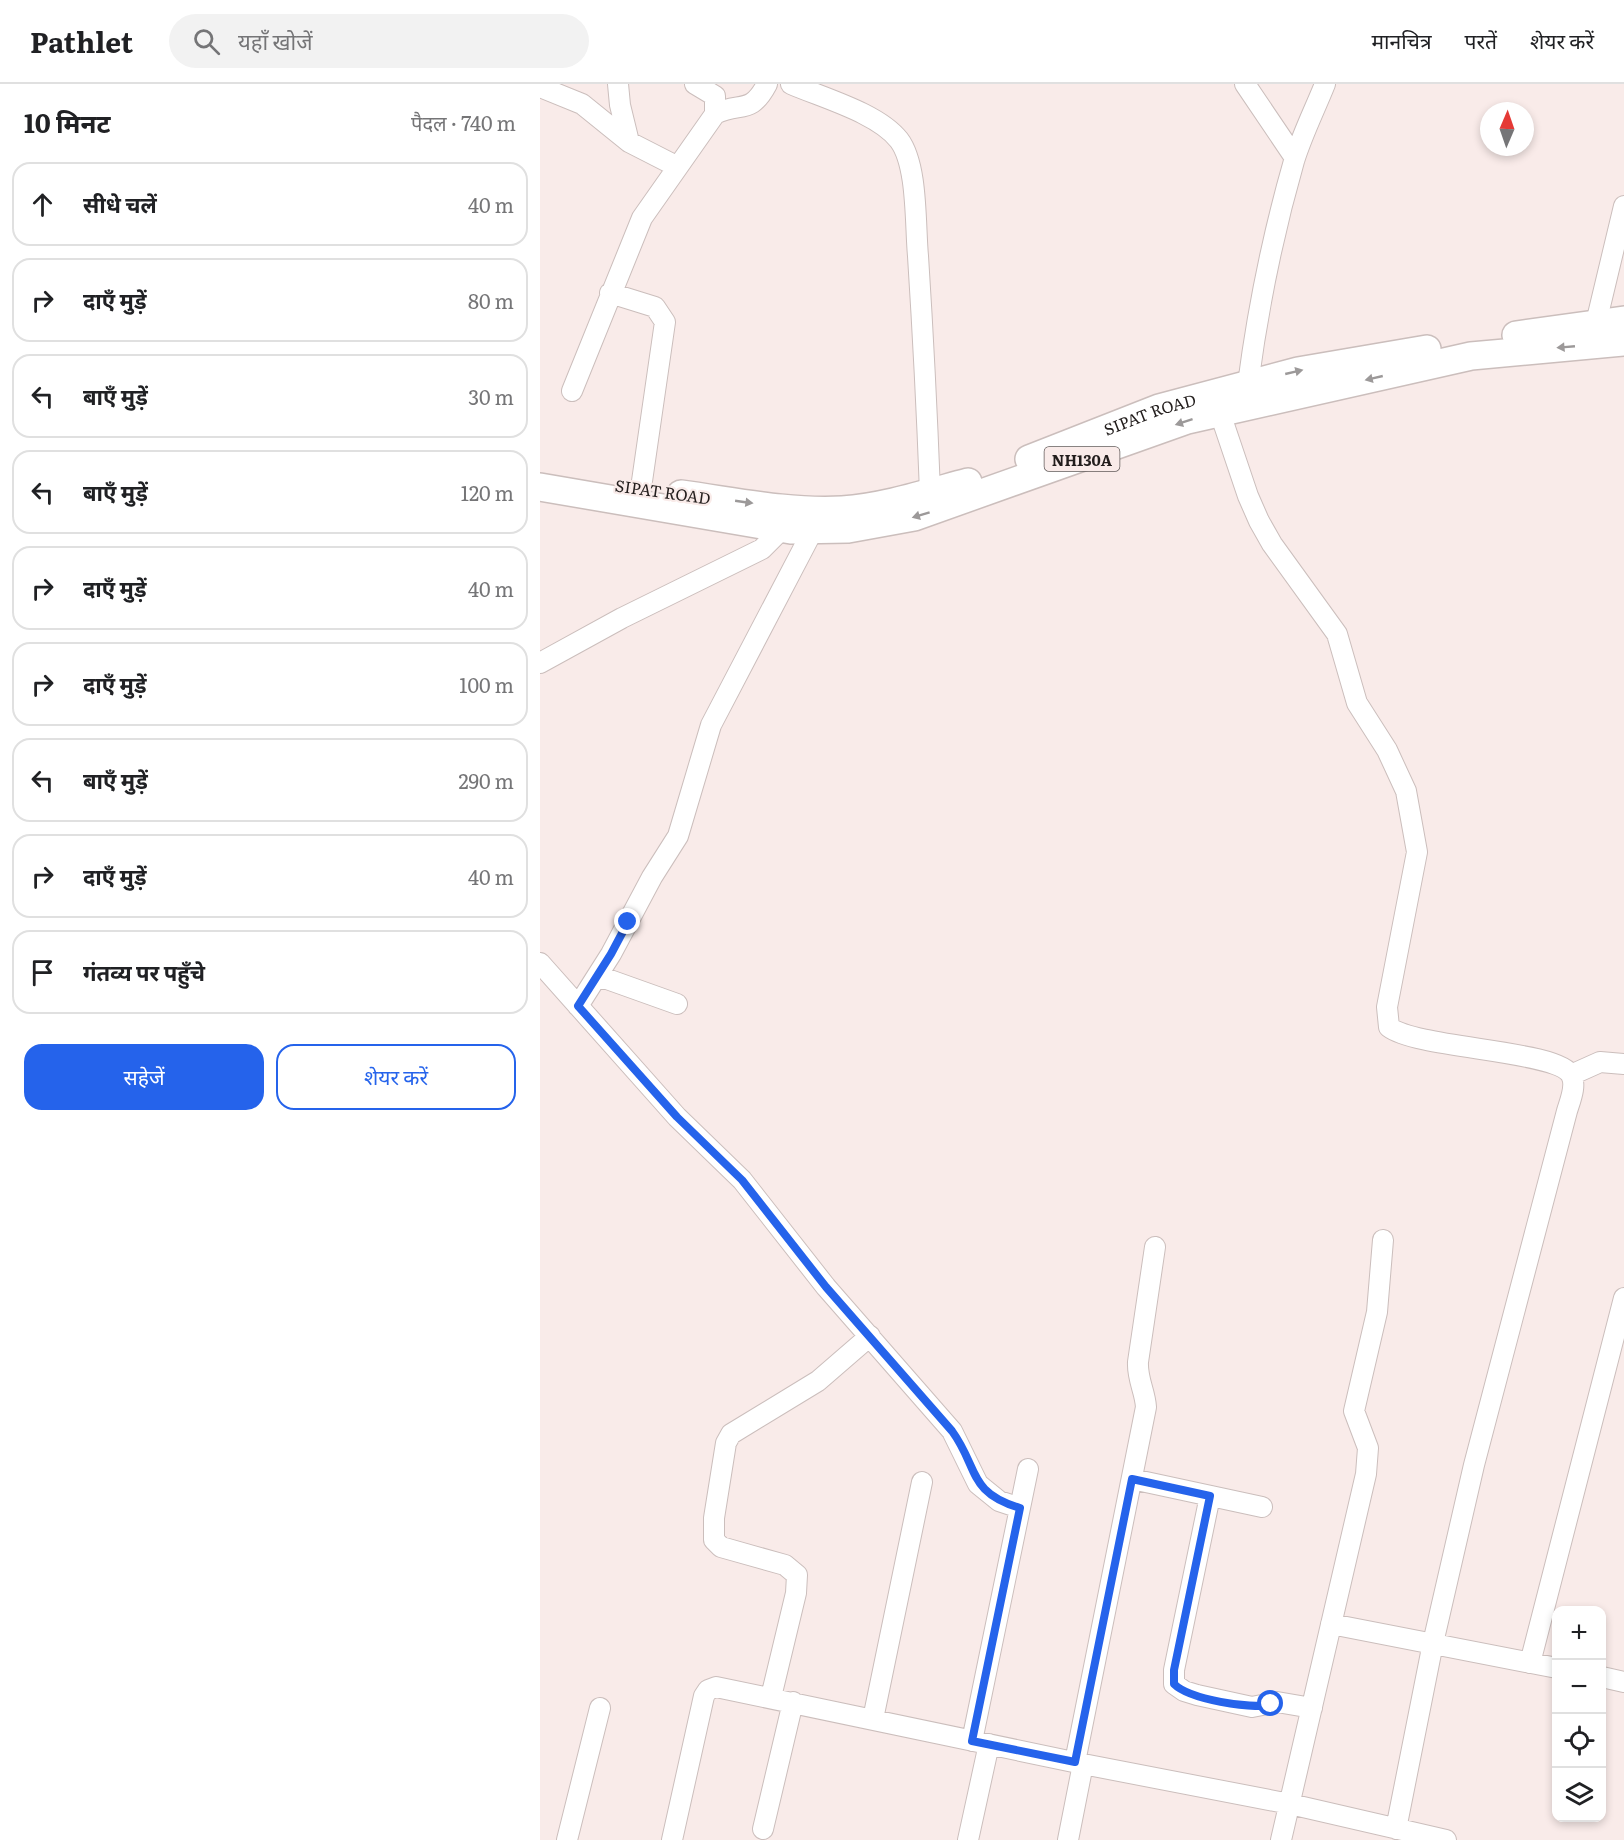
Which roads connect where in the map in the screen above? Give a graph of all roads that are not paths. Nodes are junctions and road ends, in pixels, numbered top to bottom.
1 (618, 84) edge
2 (695, 84) edge
3 (767, 84) edge
4 (791, 84) edge
5 (1245, 84) edge
6 (1325, 84) edge
7 (540, 87) edge
8 (715, 114) junction
9 (629, 142) junction
10 (1295, 158) junction
11 (676, 166) junction
12 (1624, 206) edge
13 (610, 293) junction
14 (1624, 320) edge
15 (1596, 323) junction
16 (1624, 342) edge
17 (1248, 384) junction
18 (572, 391) dead end
19 (1221, 413) junction
20 (540, 474) edge
21 (540, 488) edge
22 (641, 488) junction
23 (930, 492) junction
24 (782, 529) junction
25 (813, 530) junction
26 (540, 663) edge
27 (540, 963) edge
28 (596, 979) junction
29 (677, 1004) dead end
30 (578, 1006) junction
31 (1624, 1064) edge
32 (1571, 1075) junction
33 (1383, 1240) dead end
34 (1155, 1247) dead end
35 (1624, 1298) edge
36 (870, 1336) junction
37 (1028, 1469) dead end
38 (1132, 1479) junction
39 (922, 1482) dead end
40 (1210, 1496) junction
41 (1262, 1507) dead end
42 (1020, 1508) junction
43 (1331, 1624) junction
44 (1433, 1643) junction
45 (1530, 1663) junction
46 (1552, 1667) edge
47 (1606, 1678) edge
48 (1624, 1682) edge
49 (771, 1697) junction
50 (793, 1702) junction
51 (600, 1708) dead end
52 (1312, 1708) junction
53 (873, 1719) junction
54 (980, 1743) junction
55 (1079, 1763) junction
56 (1290, 1804) junction
57 (764, 1829) dead end
58 (1384, 1831) edge
59 (567, 1840) edge
60 (672, 1840) edge
61 (968, 1840) edge
62 (1068, 1840) edge
63 (1281, 1840) edge
64 (1446, 1840) edge

1 - 9 street
2 - 8 street
3 - 8 street
4 - 23 street
5 - 10 street
6 - 10 street
7 - 9 street
8 - 11 street
9 - 11 street
10 - 17 street
11 - 13 street
12 - 15 street
13 - 18 street
13 - 22 street
14 - 15 highway, SIPAT ROAD / NH130A
17 -> 15 highway, SIPAT ROAD / NH130A
16 -> 19 highway, NH130A
17 - 23 highway, SIPAT ROAD / NH130A
19 -> 25 highway, NH130A
19 - 32 street
20 - 22 highway, SIPAT ROAD / NH130A
21 - 24 highway, NH130A
22 -> 23 highway, SIPAT ROAD / NH130A
24 - 25 highway, NH130A
24 - 26 street
25 - 28 street
27 - 30 street
28 - 29 street
28 - 30 street
30 - 36 street
31 - 32 street
32 - 44 street
33 - 43 street
34 - 38 street
35 - 45 street
36 - 42 street
36 - 49 street
37 - 42 street
38 - 40 street
38 - 55 street
39 - 53 street
40 - 41 street
40 - 52 street
42 - 54 street
43 - 44 street
43 - 52 street
44 - 45 street
44 - 58 street
45 - 46 street
47 - 48 street
49 - 50 street
49 - 60 street
50 - 53 street
50 - 57 street
51 - 59 street
52 - 56 street
53 - 54 street
54 - 55 street
54 - 61 street
55 - 56 street
55 - 62 street
56 - 58 street
56 - 63 street
58 - 64 street

